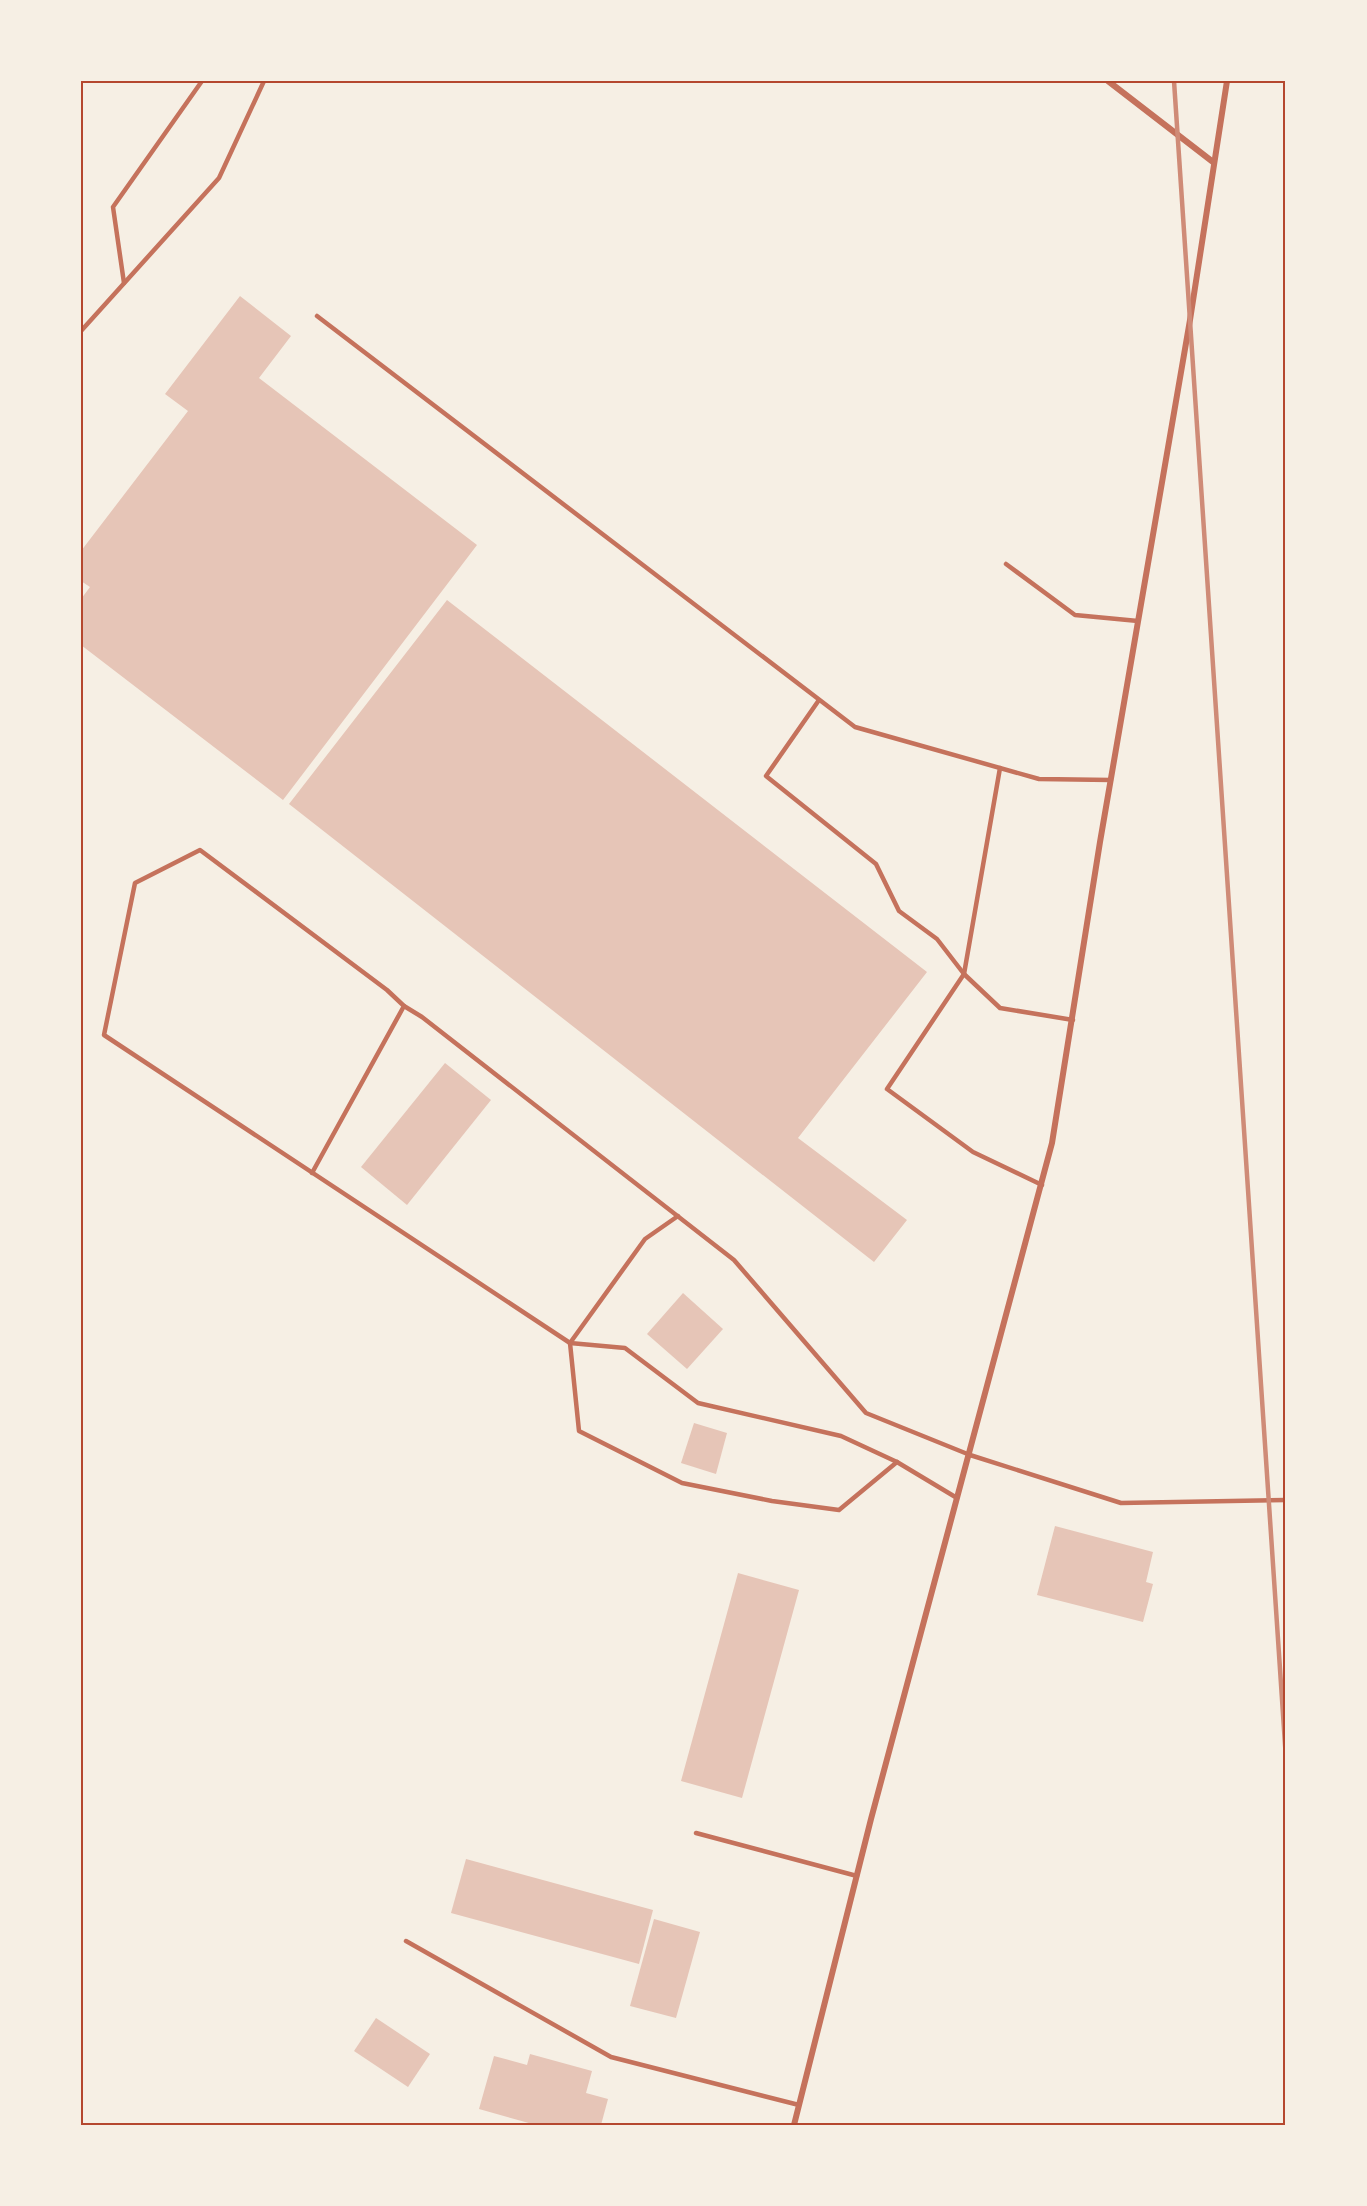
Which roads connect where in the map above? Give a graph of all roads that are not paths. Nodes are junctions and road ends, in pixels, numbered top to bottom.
1 (202, 81) edge
2 (264, 81) edge
3 (1227, 81) edge
4 (1110, 82) edge
5 (1213, 162) junction
6 (124, 283) junction
7 (317, 316) dead end
8 (81, 331) edge
9 (1006, 564) dead end
10 (1138, 621) junction
11 (819, 700) junction
12 (1000, 768) junction
13 (1111, 780) junction
14 (964, 974) junction
15 (404, 1006) junction
16 (1073, 1020) junction
17 (312, 1173) junction
18 (1042, 1185) junction
19 (678, 1216) junction
20 (570, 1343) junction
21 (970, 1455) junction
22 (897, 1462) junction
23 (957, 1498) junction
24 (1286, 1500) edge
25 (696, 1833) dead end
26 (857, 1875) junction
27 (406, 1941) dead end
28 (799, 2105) junction
29 (794, 2125) edge

1 - 6 lane
2 - 6 lane
3 - 5 street
4 - 5 street
5 - 10 street
6 - 8 lane
7 - 11 lane
9 - 10 lane
10 - 13 street
11 - 12 lane
11 - 14 lane
12 - 13 lane
12 - 14 lane
13 - 16 street
14 - 16 lane
14 - 18 lane
15 - 17 lane
15 - 17 lane
15 - 19 lane
16 - 18 street
17 - 20 lane
18 - 21 street
19 - 20 lane
19 - 21 lane
20 - 22 lane
20 - 22 lane
21 - 23 street
21 - 24 lane
22 - 23 lane
23 - 26 street
25 - 26 lane
26 - 28 street
27 - 28 lane
28 - 29 street

